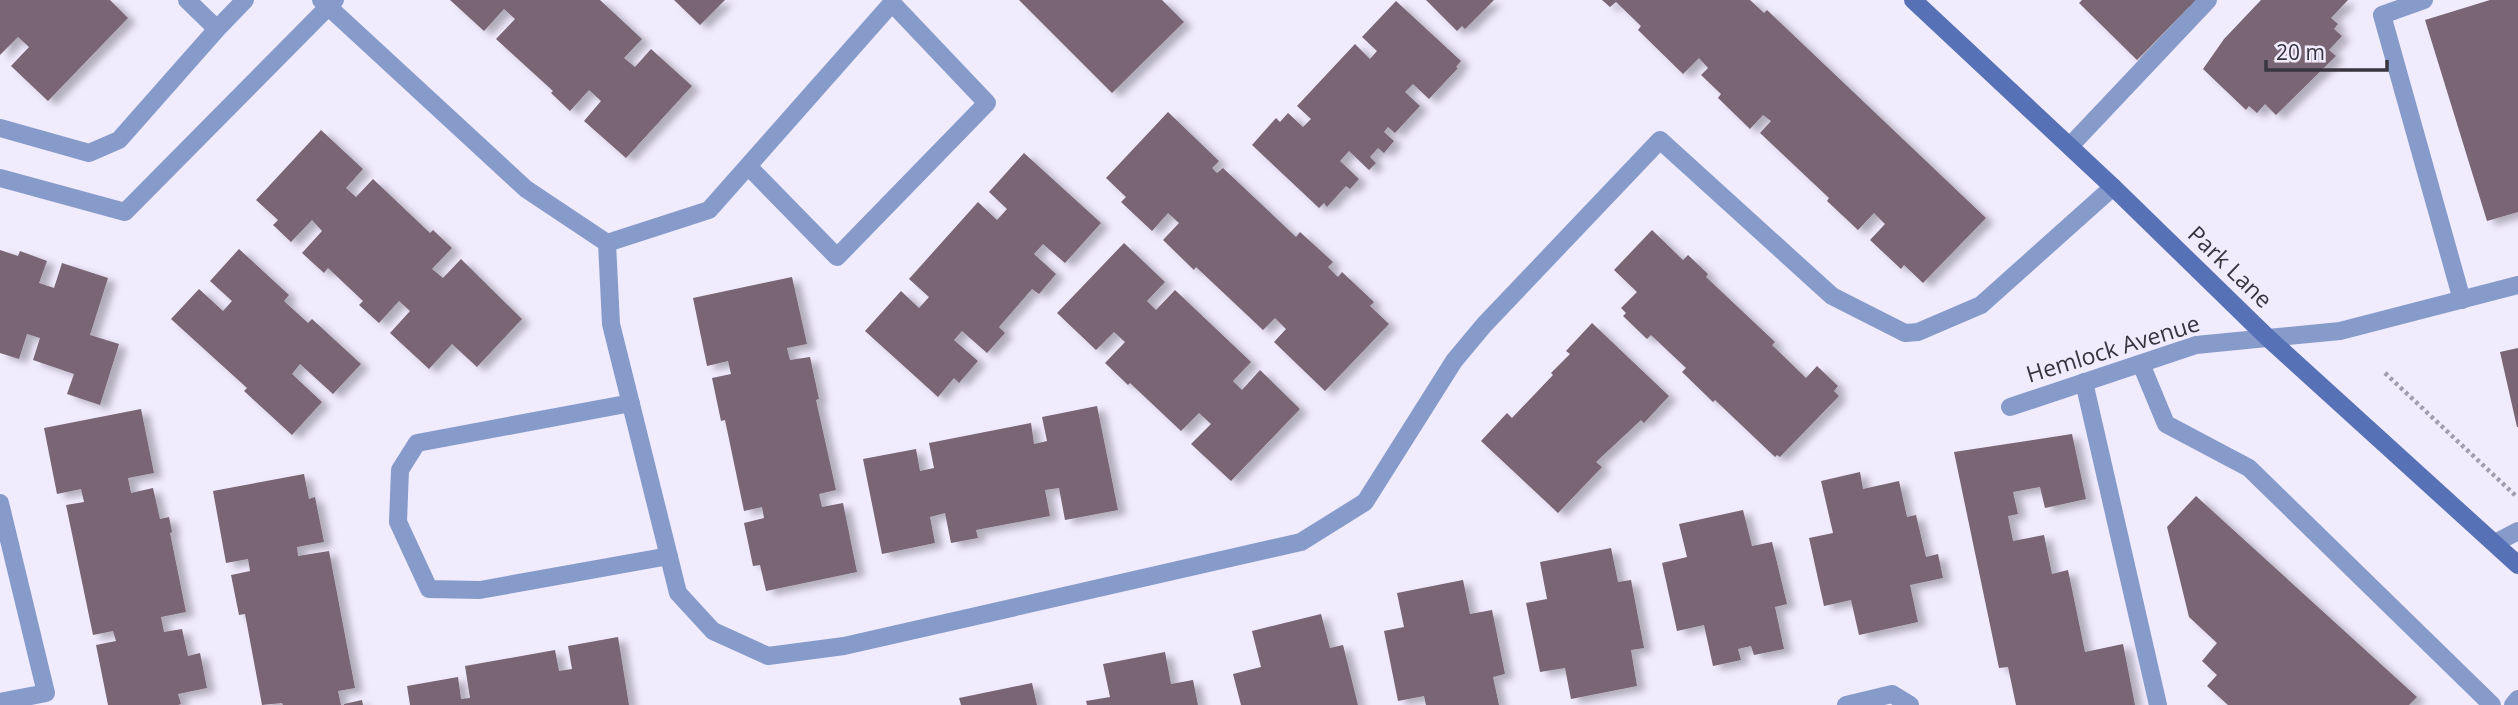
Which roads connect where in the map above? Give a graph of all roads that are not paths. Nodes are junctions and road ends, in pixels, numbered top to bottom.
1 (187, 0) edge
2 (245, 0) edge
3 (1913, 0) edge
4 (2208, 0) edge
5 (2424, 0) edge
6 (328, 3) edge
7 (217, 29) junction
8 (0, 128) edge
9 (2070, 146) junction
10 (748, 166) junction
11 (0, 177) edge
12 (2113, 187) junction
13 (607, 243) junction
14 (2518, 285) edge
15 (2462, 300) junction
16 (2267, 337) junction
17 (2141, 365) junction
18 (2084, 382) junction
19 (631, 403) junction
20 (2010, 407) dead end
21 (0, 503) edge
22 (2518, 531) edge
23 (2495, 543) junction
24 (669, 556) junction
25 (2518, 565) edge
26 (2518, 699) edge
27 (0, 702) edge
28 (1846, 705) edge
29 (1910, 705) edge
30 (2158, 705) edge
31 (2492, 705) edge
32 (2513, 705) edge

1 - 7 street
2 - 7 street
3 - 9 main road, Park Lane
4 - 9 street
5 - 15 street
6 - 11 street
6 - 13 street
7 - 8 street
9 - 12 main road, Park Lane
10 - 10 street
10 - 13 street
12 - 16 main road, Park Lane
12 - 24 street
13 - 19 street
14 - 15 street, Hemlock Avenue
15 - 16 street, Hemlock Avenue
16 - 17 street, Hemlock Avenue
16 - 23 main road, Park Lane
17 - 18 street, Hemlock Avenue
17 - 31 street
18 - 20 street, Hemlock Avenue
18 - 30 street
19 - 24 street
19 - 24 street
21 - 27 street
22 - 23 street
23 - 25 main road, Park Lane
26 - 32 street
28 - 29 street

